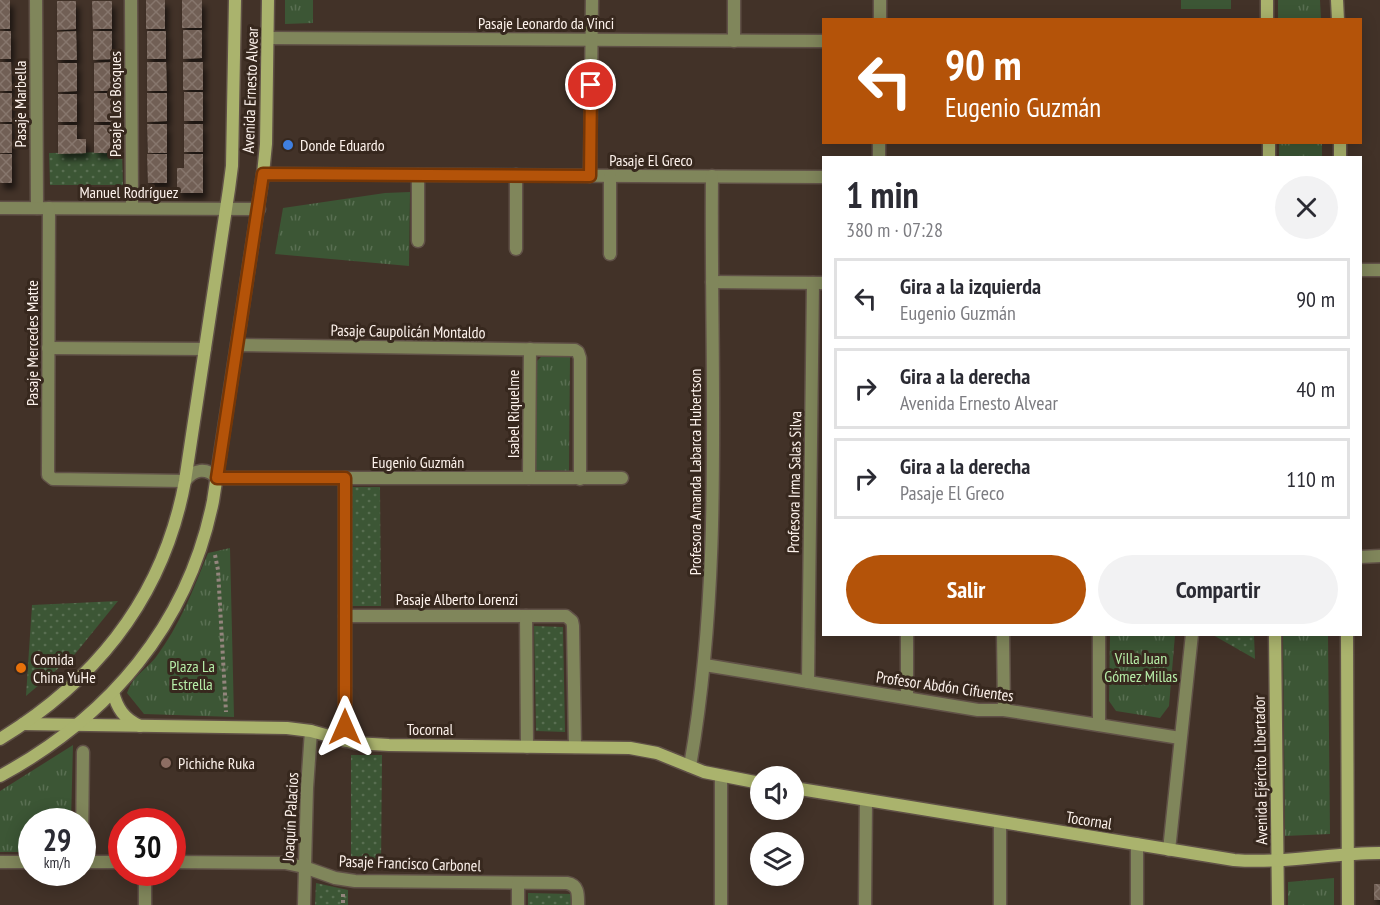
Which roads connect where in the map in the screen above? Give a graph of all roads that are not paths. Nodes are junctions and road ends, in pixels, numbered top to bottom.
1 (36, 0) edge
2 (131, 0) edge
3 (235, 0) edge
4 (268, 0) edge
5 (592, 0) edge
6 (734, 0) edge
7 (880, 0) edge
8 (1267, 0) edge
9 (1337, 0) edge
10 (880, 18) edge
11 (1267, 18) edge
12 (1338, 18) edge
13 (268, 38) junction
14 (591, 40) junction
15 (734, 40) junction
16 (822, 41) edge
17 (263, 174) junction
18 (418, 175) junction
19 (516, 176) junction
20 (590, 176) junction
21 (610, 176) junction
22 (712, 176) junction
23 (822, 177) edge
24 (0, 208) edge
25 (43, 208) junction
26 (132, 208) junction
27 (227, 209) junction
28 (258, 209) junction
29 (418, 241) dead end
30 (516, 249) dead end
31 (610, 254) dead end
32 (1362, 270) edge
33 (1380, 270) edge
34 (712, 282) junction
35 (818, 283) edge
36 (238, 345) junction
37 (48, 348) junction
38 (205, 349) junction
39 (530, 349) junction
40 (217, 478) junction
41 (345, 478) junction
42 (530, 478) junction
43 (622, 478) dead end
44 (580, 479) junction
45 (184, 481) junction
46 (1380, 556) edge
47 (1362, 557) edge
48 (345, 616) junction
49 (526, 616) junction
50 (907, 636) edge
51 (1003, 636) edge
52 (1099, 636) edge
53 (1192, 636) edge
54 (1275, 636) edge
55 (1347, 636) edge
56 (705, 665) junction
57 (808, 682) junction
58 (113, 692) junction
59 (906, 698) junction
60 (1004, 710) junction
61 (23, 724) junction
62 (1099, 725) junction
63 (77, 726) junction
64 (141, 726) junction
65 (311, 730) junction
66 (1180, 738) junction
67 (0, 739) edge
68 (345, 741) junction
69 (527, 747) junction
70 (575, 747) junction
71 (83, 752) dead end
72 (690, 766) junction
73 (0, 776) edge
74 (722, 776) junction
75 (750, 781) edge
76 (804, 790) edge
77 (866, 800) junction
78 (82, 808) edge
79 (1000, 822) junction
80 (1137, 844) junction
81 (1169, 850) junction
82 (1347, 853) junction
83 (1380, 853) edge
84 (1277, 860) junction
85 (0, 862) edge
86 (18, 862) edge
87 (186, 862) edge
88 (304, 867) junction
89 (518, 883) junction
90 (145, 886) edge
91 (145, 905) edge
92 (304, 905) edge
93 (518, 905) edge
94 (578, 905) edge
95 (721, 905) edge
96 (865, 905) edge
97 (1000, 905) edge
98 (1137, 905) edge
99 (1278, 905) edge
100 (1348, 905) edge

1 - 25 street, Pasaje Marbella
2 - 26 street, Pasaje Los Bosques
3 - 27 main road, Avenida Ernesto Alvear
4 - 13 main road, Avenida Ernesto Alvear
5 - 14 street
6 - 15 street
7 - 10 street
8 - 11 main road
9 - 12 main road
13 - 14 street, Pasaje Leonardo da Vinci
13 - 17 main road, Avenida Ernesto Alvear
14 - 15 street, Pasaje Leonardo da Vinci
14 - 20 street
15 - 16 street, Pasaje Leonardo da Vinci
17 - 18 street, Pasaje El Greco
17 - 28 main road, Avenida Ernesto Alvear
18 - 19 street, Pasaje El Greco
18 - 29 street
19 - 20 street, Pasaje El Greco
19 - 30 street
20 - 21 street, Pasaje El Greco
21 - 22 street, Pasaje El Greco
21 - 31 street
22 - 23 street, Pasaje El Greco
22 - 34 street, Profesora Amanda Labarca Hubertson
24 - 25 street, Manuel Rodríguez
25 - 26 street, Manuel Rodríguez
25 - 37 street, Pasaje Mercedes Matte
26 - 27 street, Manuel Rodríguez
27 - 28 street, Manuel Rodríguez
27 - 38 main road, Avenida Ernesto Alvear
28 - 36 main road, Avenida Ernesto Alvear
32 - 33 street
34 - 35 street
34 - 56 street, Profesora Amanda Labarca Hubertson
35 - 57 street, Profesora Irma Salas Silva
36 - 39 street, Pasaje Caupolicán Montaldo
36 - 40 main road, Avenida Ernesto Alvear
37 - 38 street
37 - 45 street, Pasaje Mercedes Matte
38 - 45 main road, Avenida Ernesto Alvear
39 - 42 street, Isabel Riquelme
39 - 44 street, Pasaje Caupolicán Montaldo
40 - 41 street, Eugenio Guzmán
40 - 45 street, Eugenio Guzmán
40 - 58 main road, Avenida Ernesto Alvear
41 - 42 street, Eugenio Guzmán
41 - 48 street
42 - 44 street, Eugenio Guzmán
43 - 44 street, Eugenio Guzmán
45 - 61 main road, Avenida Ernesto Alvear
46 - 47 street
48 - 49 street, Pasaje Alberto Lorenzi
48 - 68 street
49 - 69 street
49 - 70 street, Pasaje Alberto Lorenzi
50 - 59 street
51 - 60 street
52 - 62 street
53 - 66 street
54 - 84 main road, Avenida Ejército Libertador
55 - 82 main road
56 - 57 street, Profesor Abdón Cifuentes
56 - 72 street, Profesora Amanda Labarca Hubertson
57 - 59 street, Profesor Abdón Cifuentes
58 - 63 main road, Avenida Ernesto Alvear
58 - 64 main road
59 - 60 street, Profesor Abdón Cifuentes
60 - 62 street, Profesor Abdón Cifuentes
61 - 63 main road, Tocornal
61 - 67 main road, Avenida Ernesto Alvear
62 - 66 street, Profesor Abdón Cifuentes
63 - 64 main road, Tocornal
63 - 73 main road, Avenida Ernesto Alvear
64 - 65 main road, Tocornal
65 - 68 main road, Tocornal
65 - 88 street, Joaquín Palacios
66 - 81 street
68 - 69 main road, Tocornal
69 - 70 main road, Tocornal
70 - 72 main road, Tocornal
71 - 78 street
72 - 74 main road, Tocornal
74 - 75 main road, Tocornal
74 - 95 street
76 - 77 main road, Tocornal
77 - 79 main road, Tocornal
77 - 96 street
79 - 80 main road, Tocornal
79 - 97 street
80 - 81 main road, Tocornal
80 - 98 street
81 - 84 main road, Tocornal
82 - 83 main road, Tocornal
82 - 84 main road, Tocornal
82 - 100 main road
84 - 99 main road, Avenida Ejército Libertador
85 - 86 street
87 - 88 street, Pasaje Francisco Carbonel
88 - 89 street, Pasaje Francisco Carbonel
88 - 92 street, Joaquín Palacios
89 - 93 street
89 - 94 street, Pasaje Francisco Carbonel
90 - 91 street

